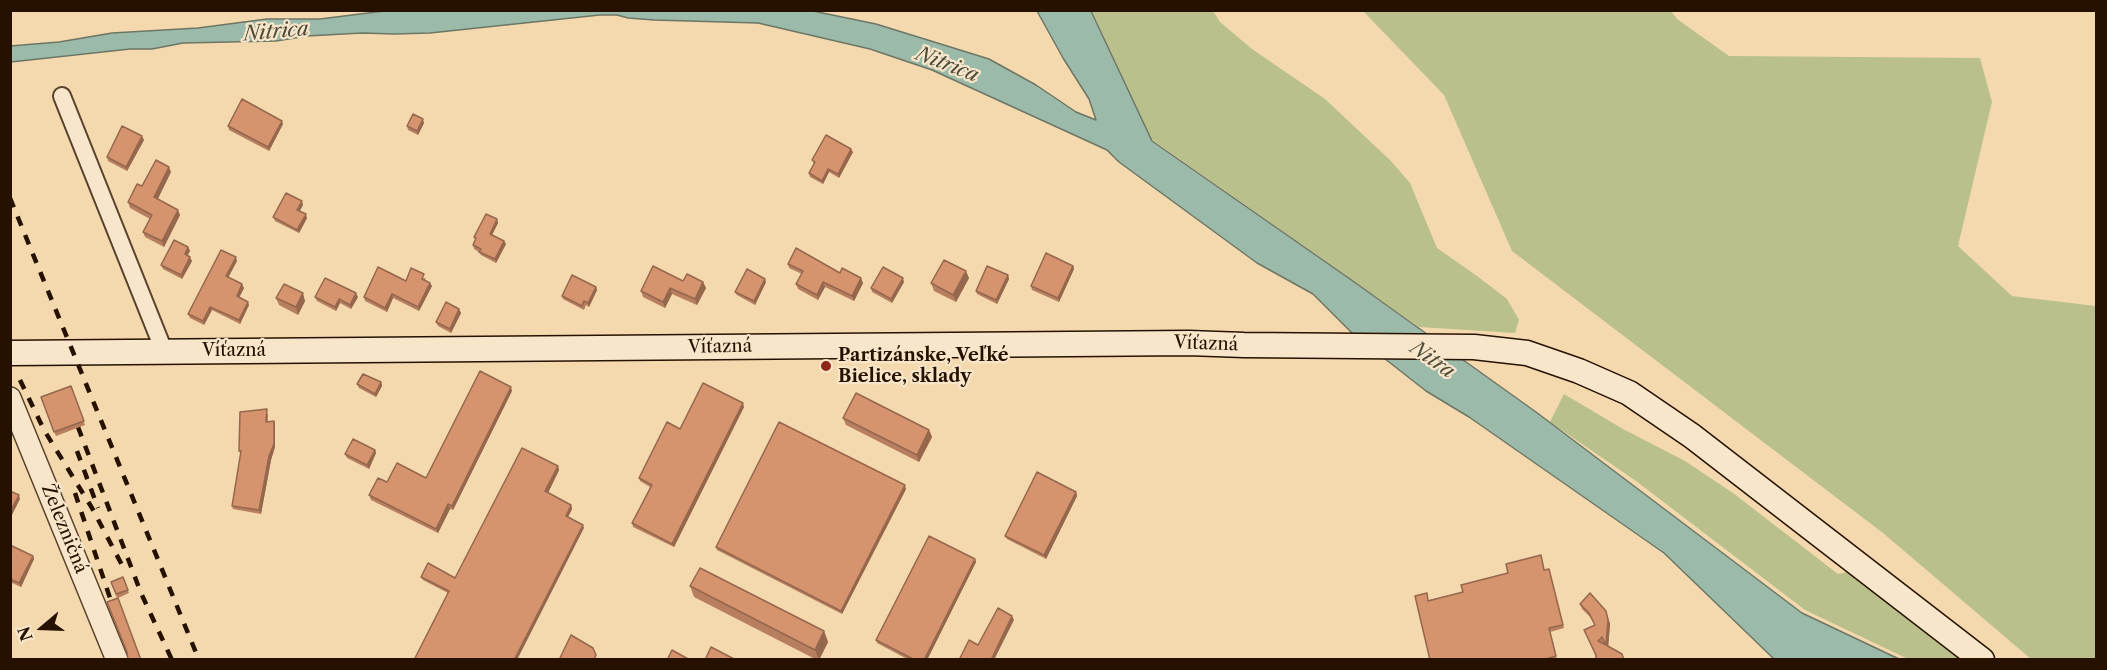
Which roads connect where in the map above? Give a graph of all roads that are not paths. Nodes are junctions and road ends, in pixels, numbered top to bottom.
1 (62, 96) dead end
2 (164, 351) junction
3 (10, 353) edge
4 (10, 398) edge
5 (117, 660) edge
6 (1982, 660) edge

1 - 2 street
2 - 3 main road, Víťazná
2 - 6 main road, Víťazná
4 - 5 street, Železničná

